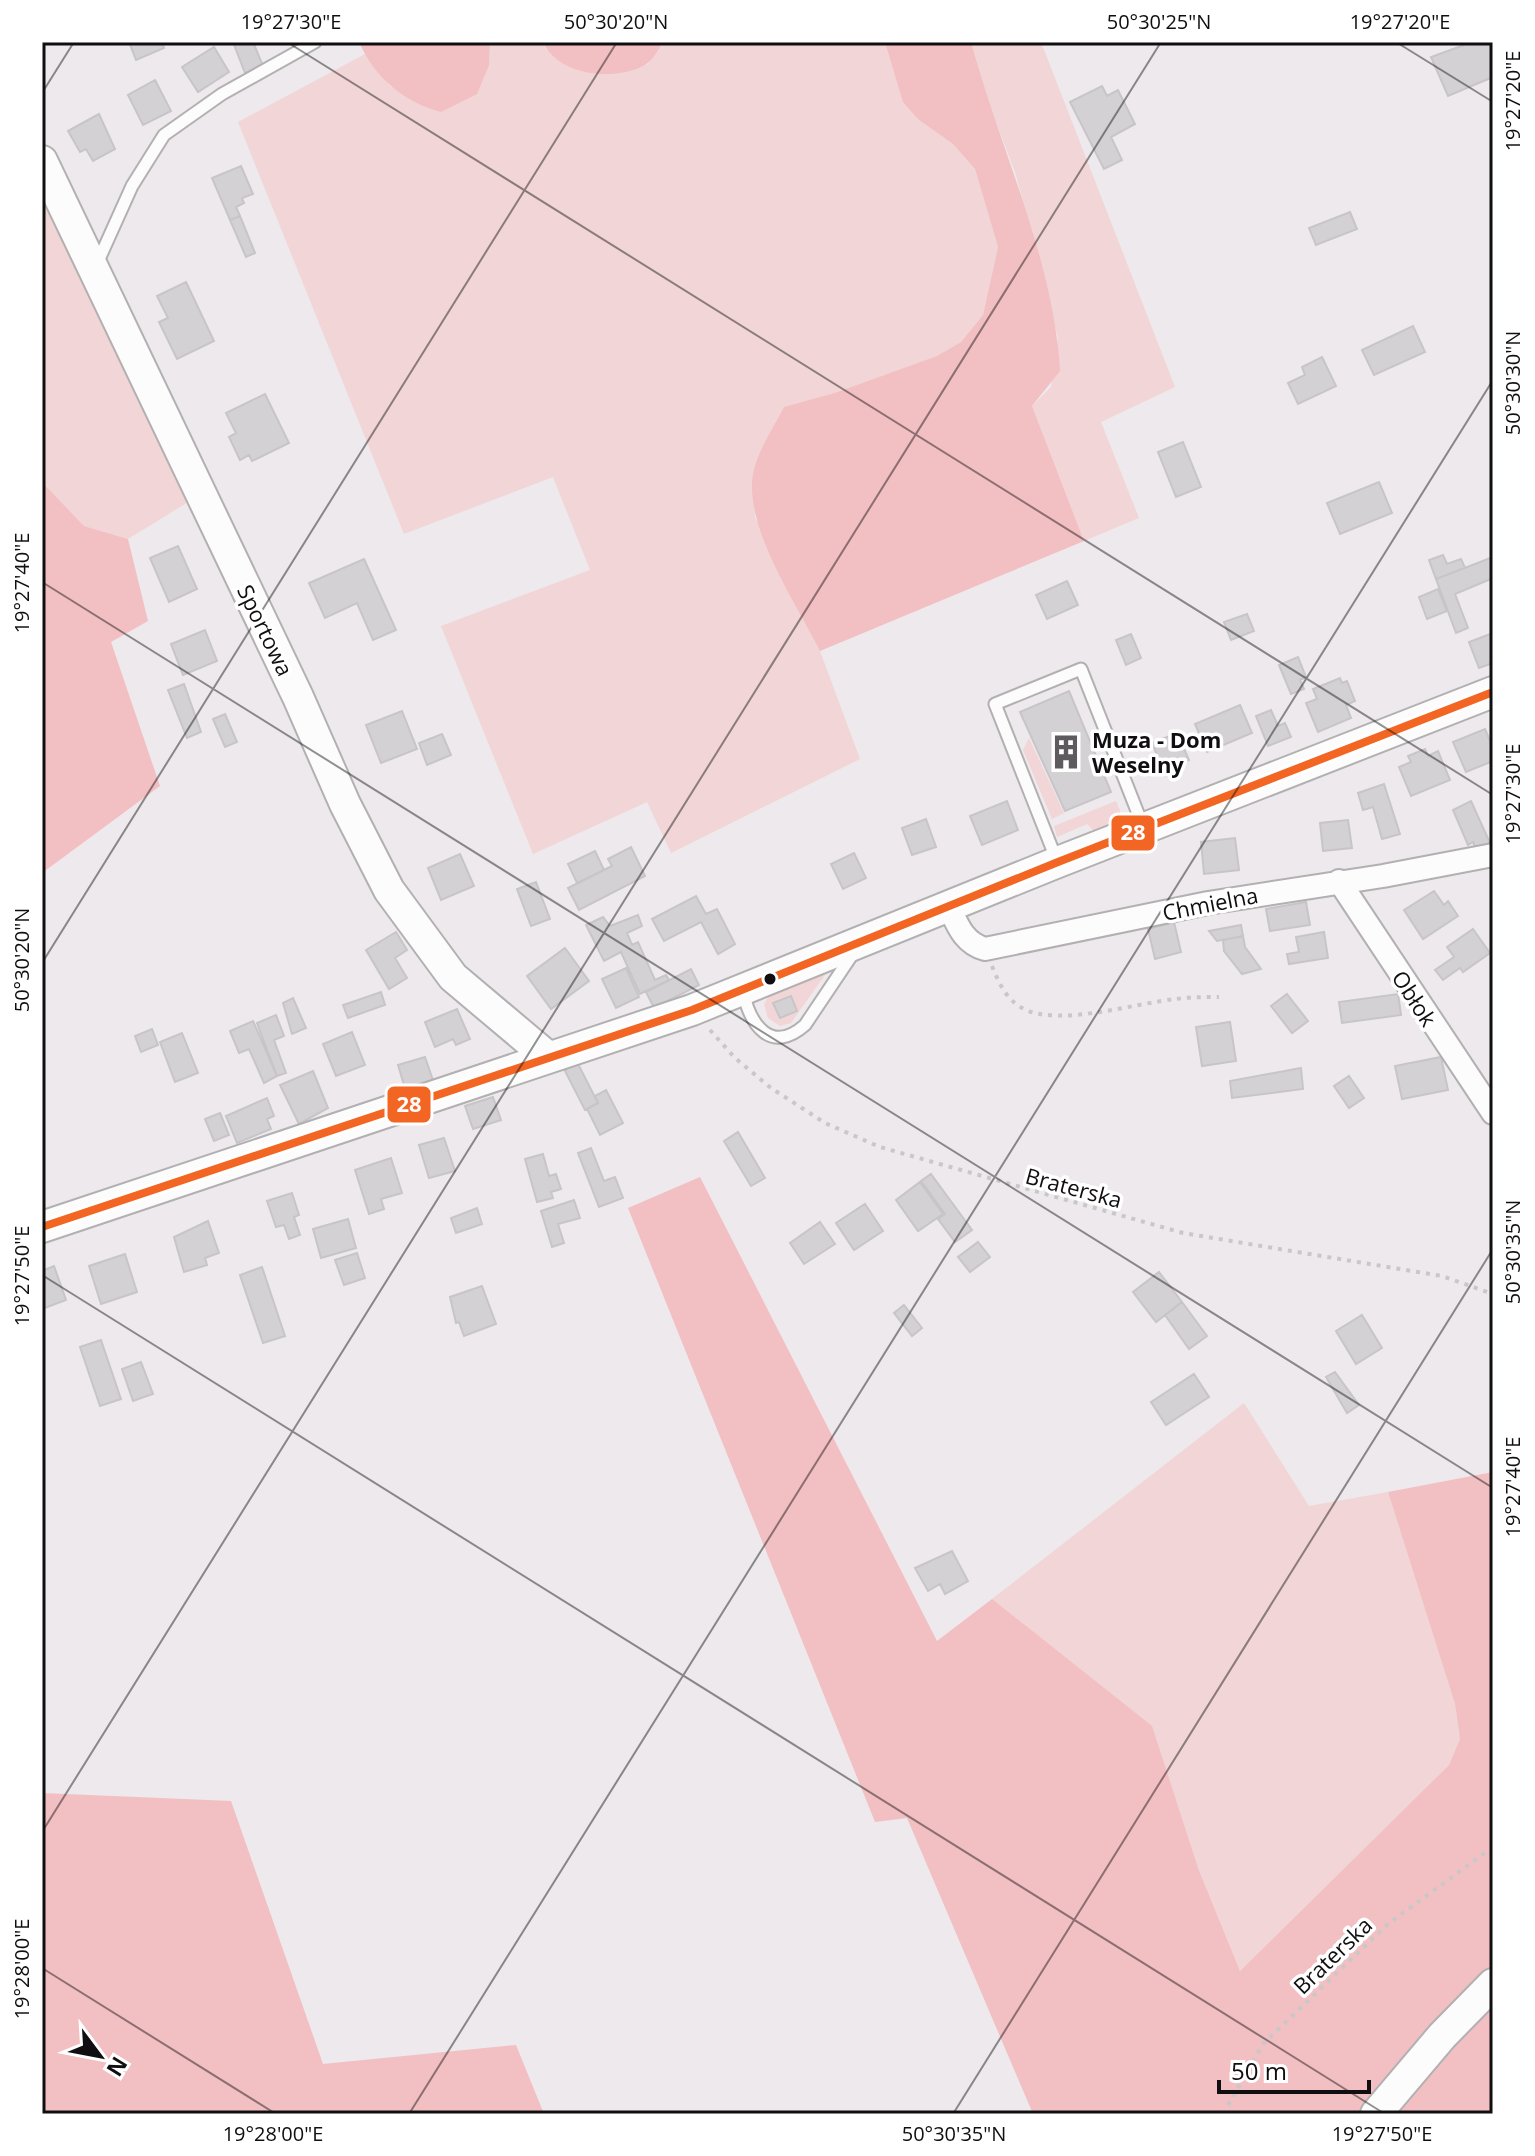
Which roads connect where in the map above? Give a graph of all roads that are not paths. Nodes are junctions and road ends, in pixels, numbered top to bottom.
1 (315, 42) edge
2 (42, 161) edge
3 (94, 270) junction
4 (1493, 692) edge
5 (1144, 828) junction
6 (1493, 855) edge
7 (1058, 862) junction
8 (1339, 881) junction
9 (949, 907) junction
10 (863, 943) junction
11 (743, 990) junction
12 (548, 1057) junction
13 (1493, 1113) edge
14 (42, 1227) edge
15 (1493, 1984) edge
16 (1376, 2114) edge

1 - 3 lane
2 - 3 street, Sportowa
3 - 12 street, Sportowa
4 - 5 street
5 - 7 street
5 - 7 lane
6 - 8 street, Chmielna
7 - 9 street
8 - 9 street, Chmielna
8 - 13 street, Obłok
9 - 10 street
10 - 11 street
10 - 11 lane
11 - 12 street
12 - 14 street
15 - 16 street

